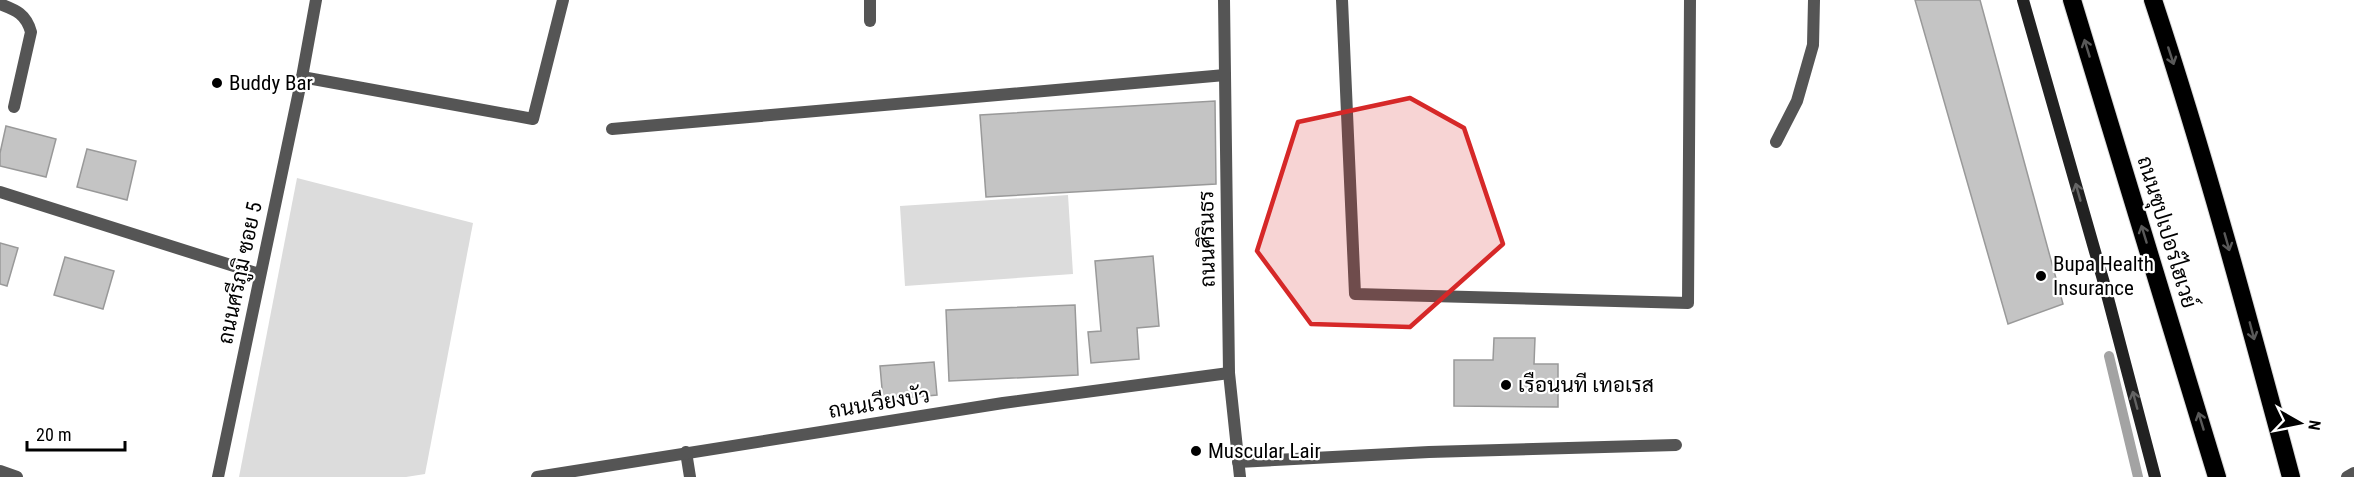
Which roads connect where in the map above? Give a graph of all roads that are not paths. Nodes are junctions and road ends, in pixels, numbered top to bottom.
1 (316, 0) edge
2 (563, 0) edge
3 (870, 0) edge
4 (1224, 0) edge
5 (1342, 0) edge
6 (1690, 0) edge
7 (1814, 0) edge
8 (2023, 0) edge
9 (2072, 0) edge
10 (2153, 0) edge
11 (0, 4) edge
12 (870, 21) dead end
13 (1225, 75) junction
14 (302, 76) junction
15 (14, 107) dead end
16 (612, 129) dead end
17 (1776, 142) dead end
18 (0, 192) edge
19 (259, 274) junction
20 (1229, 373) junction
21 (1676, 445) dead end
22 (686, 452) junction
23 (1238, 462) junction
24 (0, 471) edge
25 (2354, 473) edge
26 (17, 477) edge
27 (218, 477) edge
28 (537, 477) edge
29 (690, 477) edge
30 (1240, 477) edge
31 (2155, 477) edge
32 (2217, 477) edge
33 (2290, 477) edge
34 (2347, 477) edge

1 - 14 street, ถนนศรีภูมิ ซอย 5
2 - 14 street
3 - 12 street
4 - 13 street, ถนนศิรินธร
5 - 6 street
7 - 17 street
31 -> 8 main road
32 -> 9 highway, ถนนซุปเปอร์ไฮเวย์
10 -> 33 highway
11 - 15 street
13 - 16 street
13 - 20 street, ถนนศิรินธร
14 - 19 street, ถนนศรีภูมิ ซอย 5
18 - 19 street
19 - 27 street, ถนนศรีภูมิ ซอย 5
20 - 22 street, ถนนเวียงบัว
20 - 23 street, ถนนศิรินธร
21 - 23 street
22 - 28 street, ถนนเวียงบัว
22 - 29 street
23 - 30 street, ถนนศิรินธร
24 - 26 street
25 - 34 street

